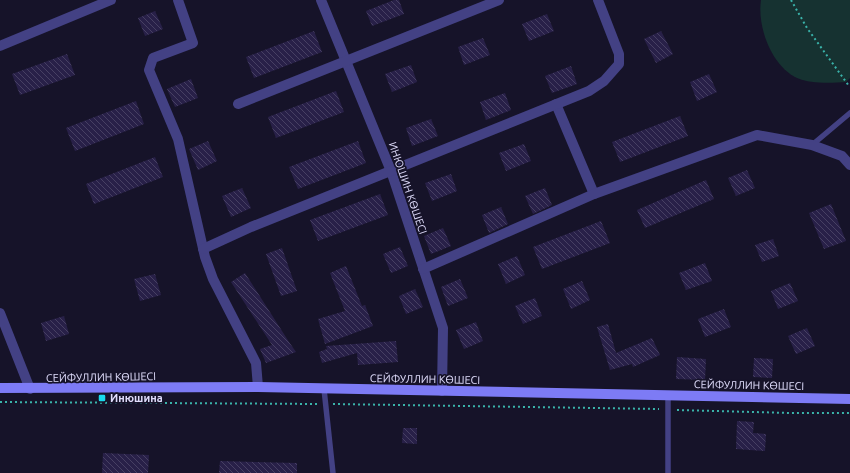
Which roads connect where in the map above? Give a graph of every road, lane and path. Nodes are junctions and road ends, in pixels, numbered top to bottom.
1 (111, 0) edge
2 (178, 0) edge
3 (321, 0) edge
4 (499, 0) edge
5 (598, 0) edge
6 (791, 0) edge
7 (0, 46) edge
8 (347, 62) junction
9 (849, 86) dead end
10 (238, 104) dead end
11 (556, 104) junction
12 (850, 113) edge
13 (812, 145) junction
14 (850, 165) edge
15 (391, 171) junction
16 (594, 194) junction
17 (203, 249) junction
18 (423, 269) junction
19 (0, 313) edge
20 (258, 387) junction
21 (0, 388) edge
22 (30, 389) junction
23 (324, 389) junction
24 (442, 391) junction
25 (668, 396) junction
26 (850, 399) edge
27 (0, 402) edge
28 (326, 404) junction
29 (668, 410) junction
30 (850, 413) edge
31 (333, 473) edge
32 (668, 473) edge

1 - 7 street
2 - 17 street
3 - 8 street, ИНЮШИН КӨШЕСІ
4 - 8 street
5 - 11 street
6 - 9 path
8 - 10 street
8 - 15 street, ИНЮШИН КӨШЕСІ
11 - 15 street
11 - 16 street
12 - 13 lane
13 - 14 street
13 - 16 street
15 - 17 street
15 - 18 street, ИНЮШИН КӨШЕСІ
16 - 18 street
17 - 20 street
18 - 24 street, ИНЮШИН КӨШЕСІ
19 - 22 street
20 - 22 main road, СЕЙФУЛЛИН КӨШЕСІ
20 - 23 main road, СЕЙФУЛЛИН КӨШЕСІ
21 - 22 main road, СЕЙФУЛЛИН КӨШЕСІ
23 - 24 main road, СЕЙФУЛЛИН КӨШЕСІ
23 - 28 lane
24 - 25 main road, СЕЙФУЛЛИН КӨШЕСІ
25 - 26 main road, СЕЙФУЛЛИН КӨШЕСІ
25 - 29 lane
27 - 28 path
28 - 29 path
28 - 31 lane
29 - 30 path
29 - 32 lane

